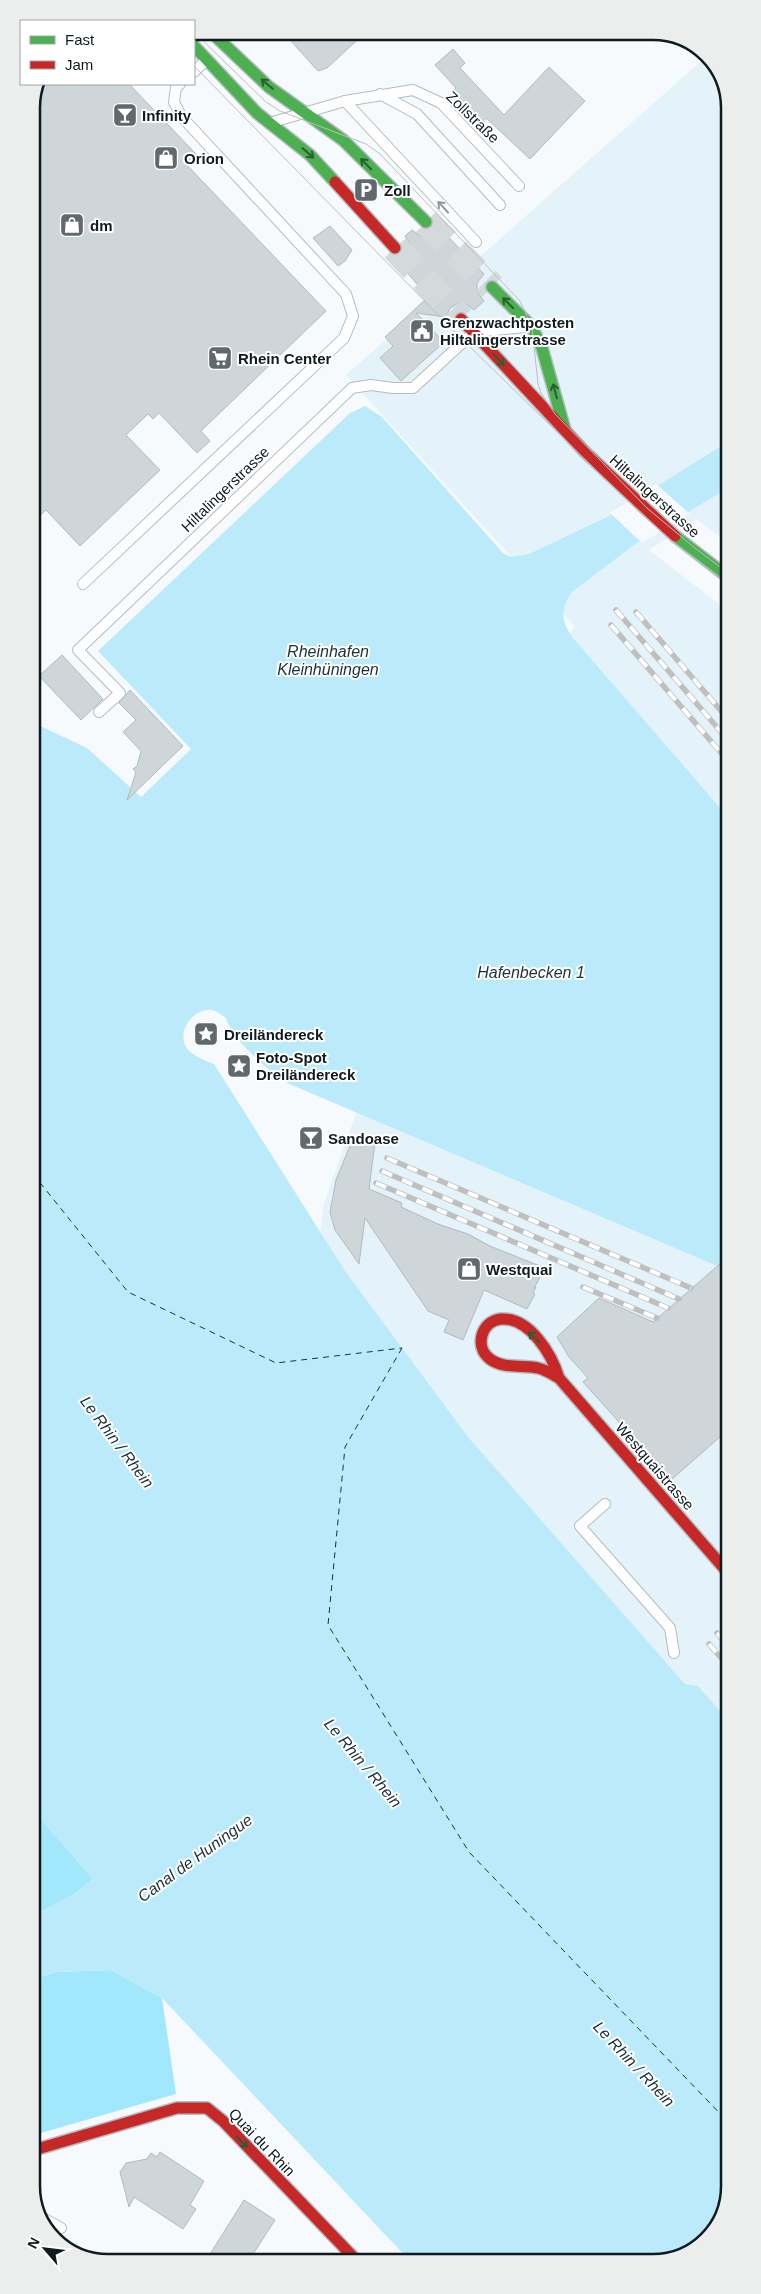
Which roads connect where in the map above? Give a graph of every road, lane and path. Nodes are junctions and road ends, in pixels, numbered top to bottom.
1 (227, 41) joint
2 (195, 47) edge
3 (207, 59) junction
4 (195, 71) edge
5 (179, 85) edge
6 (380, 94) junction
7 (344, 100) junction
8 (307, 113) junction
9 (270, 123) junction
10 (519, 186) dead end
11 (500, 205) dead end
12 (426, 222) tunnel mouth
13 (476, 242) dead end
14 (395, 248) tunnel mouth
15 (492, 288) tunnel mouth
16 (461, 319) tunnel mouth
17 (532, 327) junction
18 (474, 332) junction
19 (566, 433) junction
20 (721, 572) edge
21 (83, 584) dead end
22 (99, 712) dead end
23 (559, 1378) junction
24 (605, 1504) dead end
25 (721, 1565) edge
26 (674, 1653) dead end
27 (40, 2148) edge
28 (350, 2254) edge

1 - 3 main road
8 -> 1 main road
2 - 3 main road
3 - 4 lane
3 - 9 main road
5 - 21 lane
6 - 7 lane, Zollstraße
6 - 10 lane, Zollstraße
6 - 11 lane
7 - 8 lane, Zollstraße
13 -> 7 lane
8 - 9 lane, Zollstraße
12 -> 8 main road
9 -> 14 main road
17 -> 15 main road, Hiltalingerstrasse
16 - 18 main road, Hiltalingerstrasse
17 - 18 lane
19 -> 17 main road, Hiltalingerstrasse
18 -> 19 main road, Hiltalingerstrasse
18 - 22 lane, Hiltalingerstrasse
19 - 20 main road, Hiltalingerstrasse
23 -> 23 main road, Westquaistrasse
23 - 25 main road, Westquaistrasse
24 - 26 lane
27 -> 28 main road, Quai du Rhin

